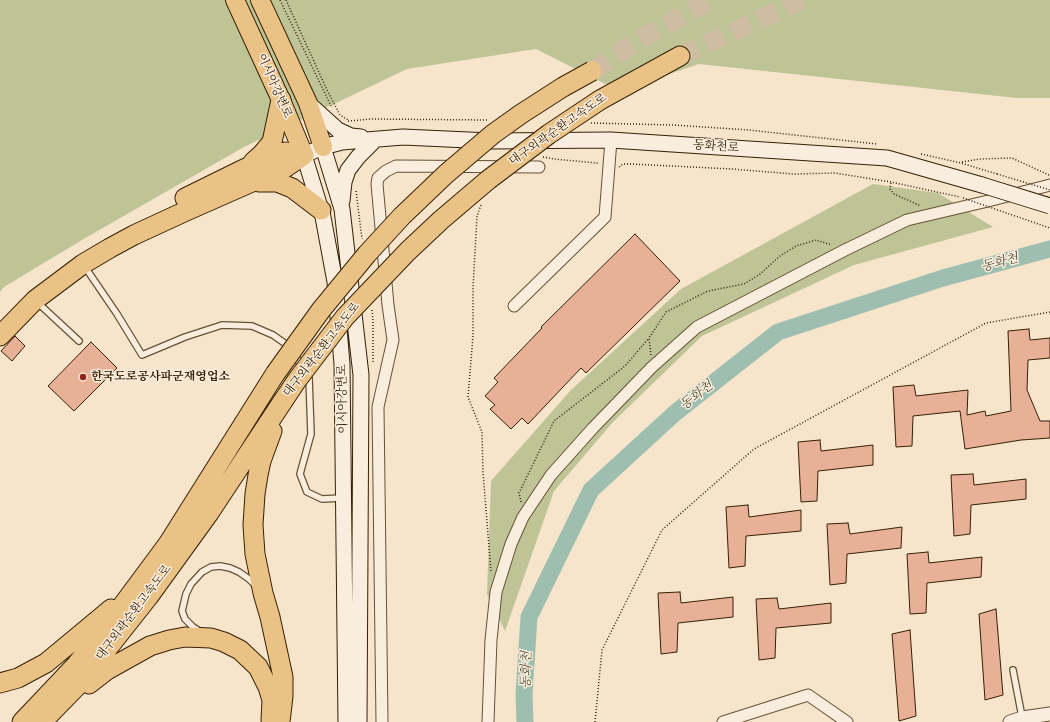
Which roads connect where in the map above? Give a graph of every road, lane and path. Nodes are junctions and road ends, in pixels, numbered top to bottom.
1 (235, 0) edge
2 (260, 0) edge
3 (280, 0) edge
4 (286, 0) edge
5 (680, 56) tunnel mouth
6 (592, 71) tunnel mouth
7 (281, 100) junction
8 (308, 103) junction
9 (333, 109) dead end
10 (353, 124) dead end
11 (375, 140) junction
12 (611, 140) junction
13 (323, 147) junction
14 (304, 155) junction
15 (539, 167) dead end
16 (618, 168) dead end
17 (249, 175) junction
18 (1050, 176) edge
19 (891, 182) junction
20 (1050, 185) edge
21 (1050, 190) edge
22 (482, 202) dead end
23 (1050, 206) edge
24 (342, 209) junction
25 (321, 210) junction
26 (936, 213) junction
27 (1050, 228) edge
28 (845, 250) junction
29 (83, 264) junction
30 (35, 300) junction
31 (514, 306) dead end
32 (1050, 312) edge
33 (0, 323) edge
34 (0, 336) edge
35 (649, 338) junction
36 (79, 342) dead end
37 (652, 367) junction
38 (282, 401) junction
39 (344, 498) junction
40 (523, 517) junction
41 (137, 587) junction
42 (496, 592) junction
43 (263, 593) junction
44 (211, 638) junction
45 (1013, 670) dead end
46 (0, 683) edge
47 (1050, 714) edge
48 (1022, 718) junction
49 (22, 722) edge
50 (42, 722) edge
51 (271, 722) edge
52 (280, 722) edge
53 (346, 722) edge
54 (359, 722) edge
55 (382, 722) edge
56 (488, 722) edge
57 (595, 722) edge
58 (723, 722) edge
59 (847, 722) edge
60 (1010, 722) edge

1 - 7 highway, 이시아강변로
2 - 8 highway, 이시아강변로
3 - 9 path
4 - 10 path
5 - 38 highway, 대구외곽순환고속도로, bridge
6 - 41 highway, 대구외곽순환고속도로, bridge
7 - 14 highway, 이시아강변로
7 - 17 highway
8 - 11 main road
8 - 13 highway, 이시아강변로
11 - 12 main road, 동화천로
11 - 13 main road
11 - 24 main road
12 - 23 main road, 동화천로, bridge
12 - 31 street
13 - 14 main road
13 - 24 main road, 이시아강변로
14 - 17 highway
14 - 25 main road, 이시아강변로
15 - 55 street
16 - 19 path
17 - 25 highway
17 - 29 highway
17 - 33 highway
18 - 21 path, bridge
19 - 26 path
19 - 27 path, bridge
20 - 26 street
22 - 42 path
24 - 54 main road, 이시아강변로
25 - 39 main road, 이시아강변로
26 - 28 street
28 - 35 path
28 - 37 street
29 - 30 highway
29 - 39 lane
30 - 34 highway
30 - 36 lane
32 - 57 path
35 - 37 path
35 - 40 path
37 - 40 street
38 - 43 highway
38 - 50 highway, 대구외곽순환고속도로
39 - 53 main road, 이시아강변로
40 - 42 street
41 - 46 highway
41 - 49 highway, 대구외곽순환고속도로
42 - 56 street
43 - 44 lane
43 - 52 highway
44 - 50 highway
44 - 51 highway
45 - 48 lane
47 - 48 street
48 - 60 street
58 - 59 street

